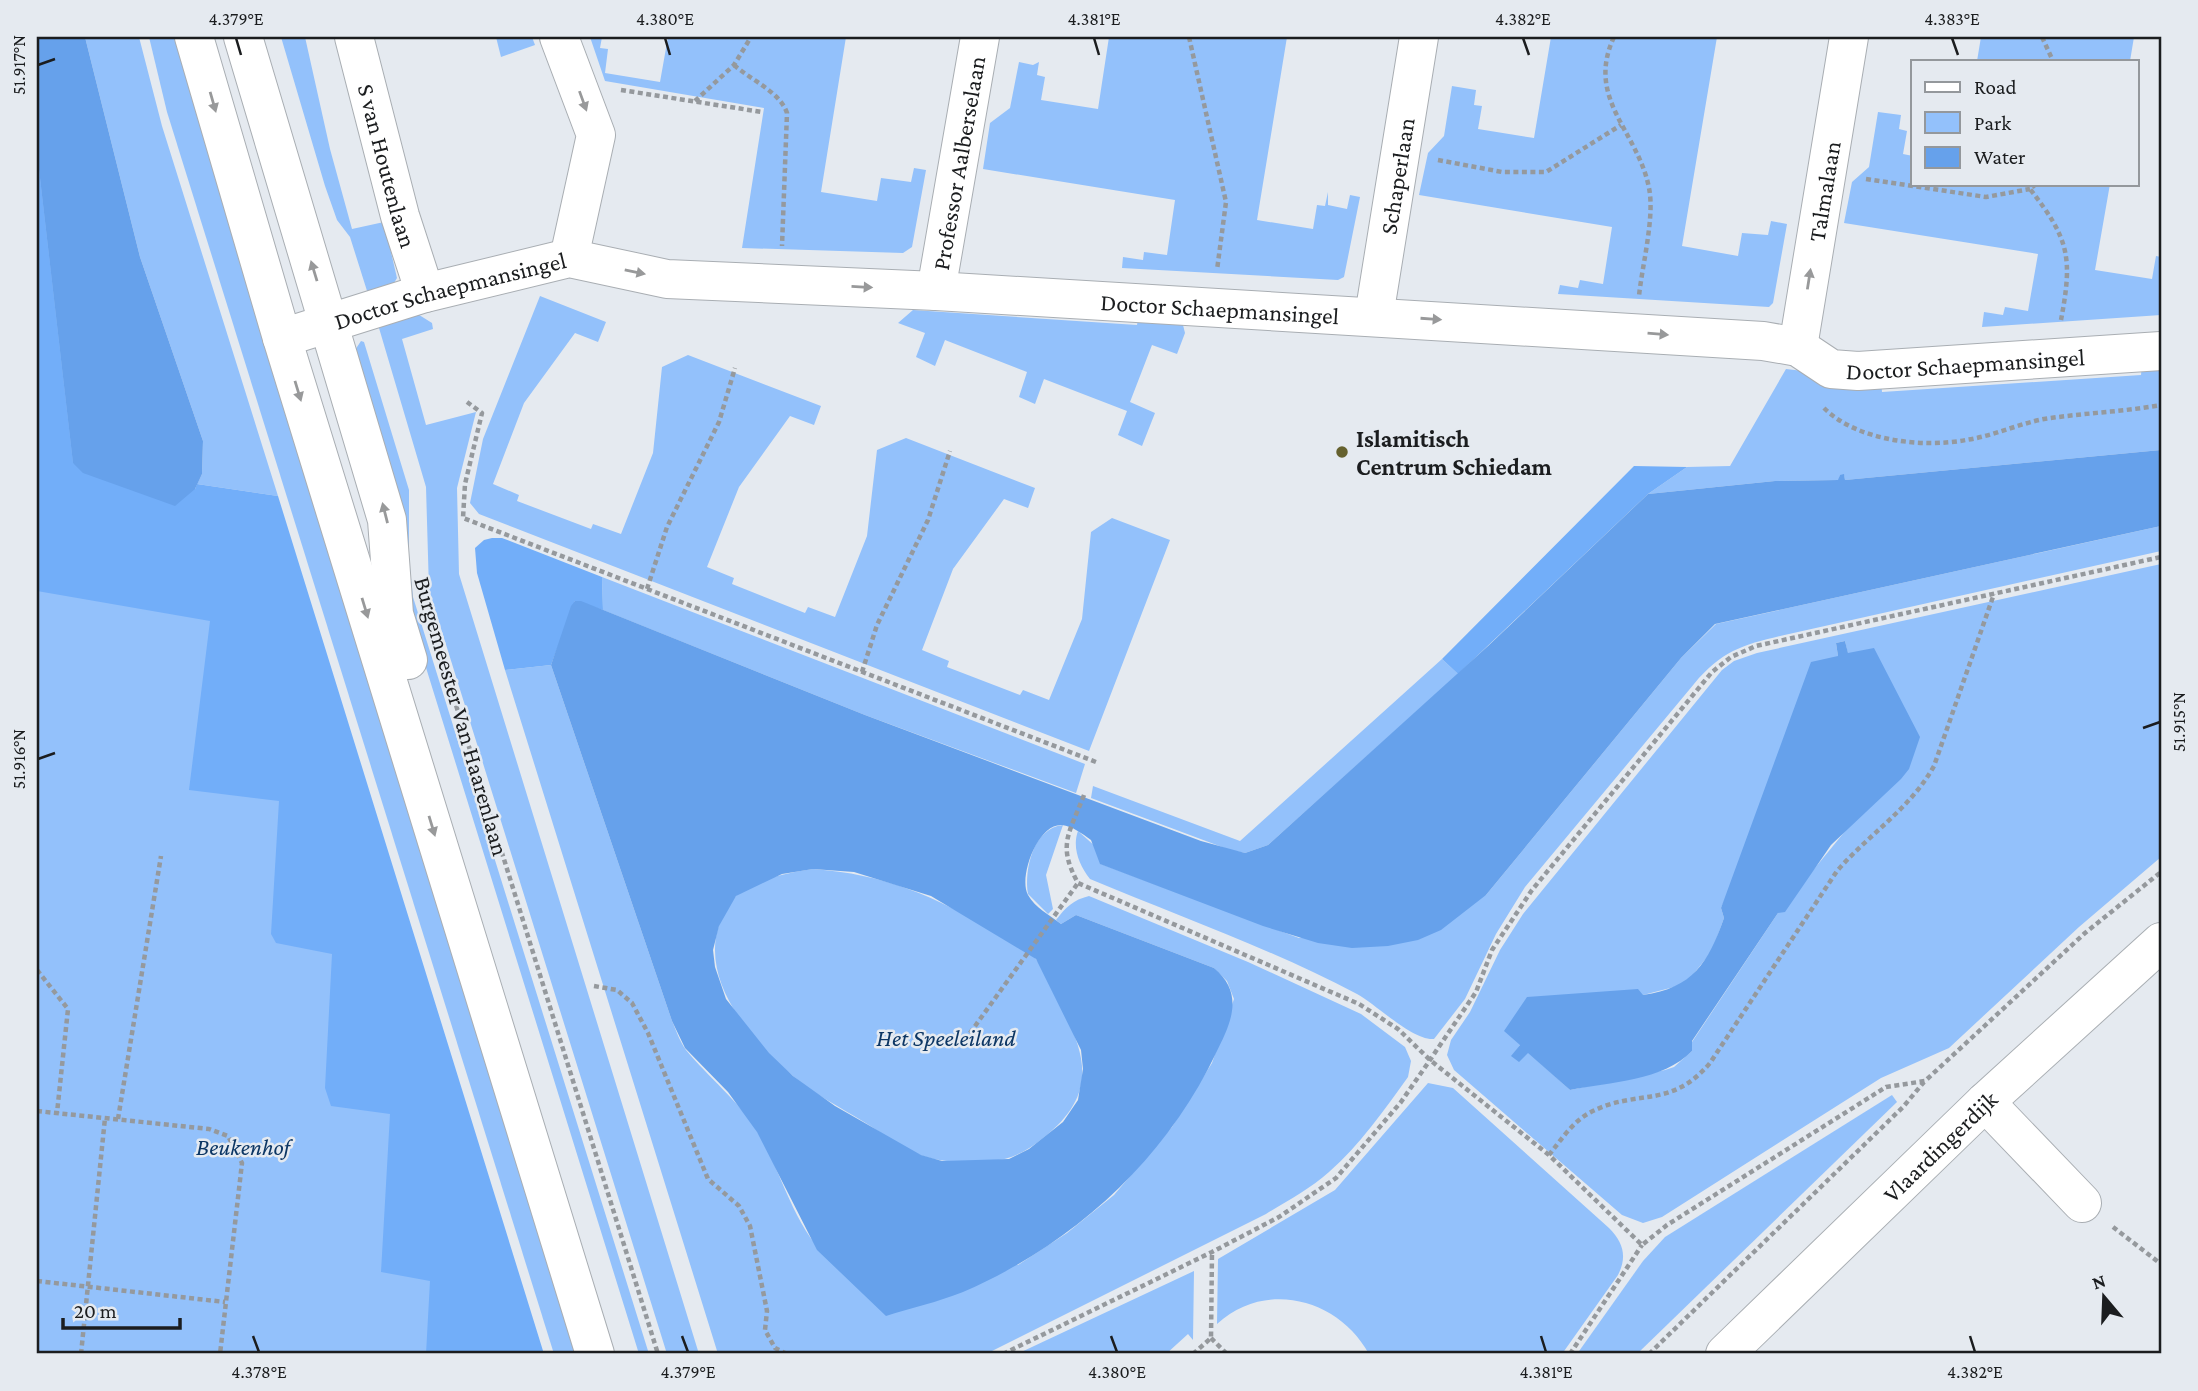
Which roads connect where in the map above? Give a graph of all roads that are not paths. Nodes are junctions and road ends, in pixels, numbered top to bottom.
1 (194, 37) edge
2 (243, 37) edge
3 (354, 37) edge
4 (559, 37) edge
5 (980, 37) edge
6 (1419, 37) edge
7 (1849, 37) edge
8 (569, 258) junction
9 (936, 291) junction
10 (425, 293) junction
11 (1374, 316) junction
12 (330, 324) junction
13 (282, 338) junction
14 (1798, 347) junction
15 (2161, 351) edge
16 (2161, 942) edge
17 (1985, 1102) junction
18 (2082, 1203) road end
19 (595, 1354) edge
20 (623, 1354) edge
21 (1725, 1354) edge

1 -> 13 street
12 -> 2 street, Burgemeester Van Haarenlaan
3 - 10 street, S van Houtenlaan
4 -> 8 street
5 - 9 street, Professor Aalberselaan
6 - 11 street, Schaperlaan
14 -> 7 street, Talmalaan
8 -> 9 street, Doctor Schaepmansingel
8 - 10 street, Doctor Schaepmansingel
9 - 11 street, Doctor Schaepmansingel
10 - 12 street, Doctor Schaepmansingel
11 -> 14 street, Doctor Schaepmansingel
12 - 13 street, Doctor Schaepmansingel
20 -> 12 street, Burgemeester Van Haarenlaan
13 -> 19 street
14 - 15 street, Doctor Schaepmansingel
16 - 17 street, Vlaardingerdijk
17 - 18 street
17 - 21 street, Vlaardingerdijk

